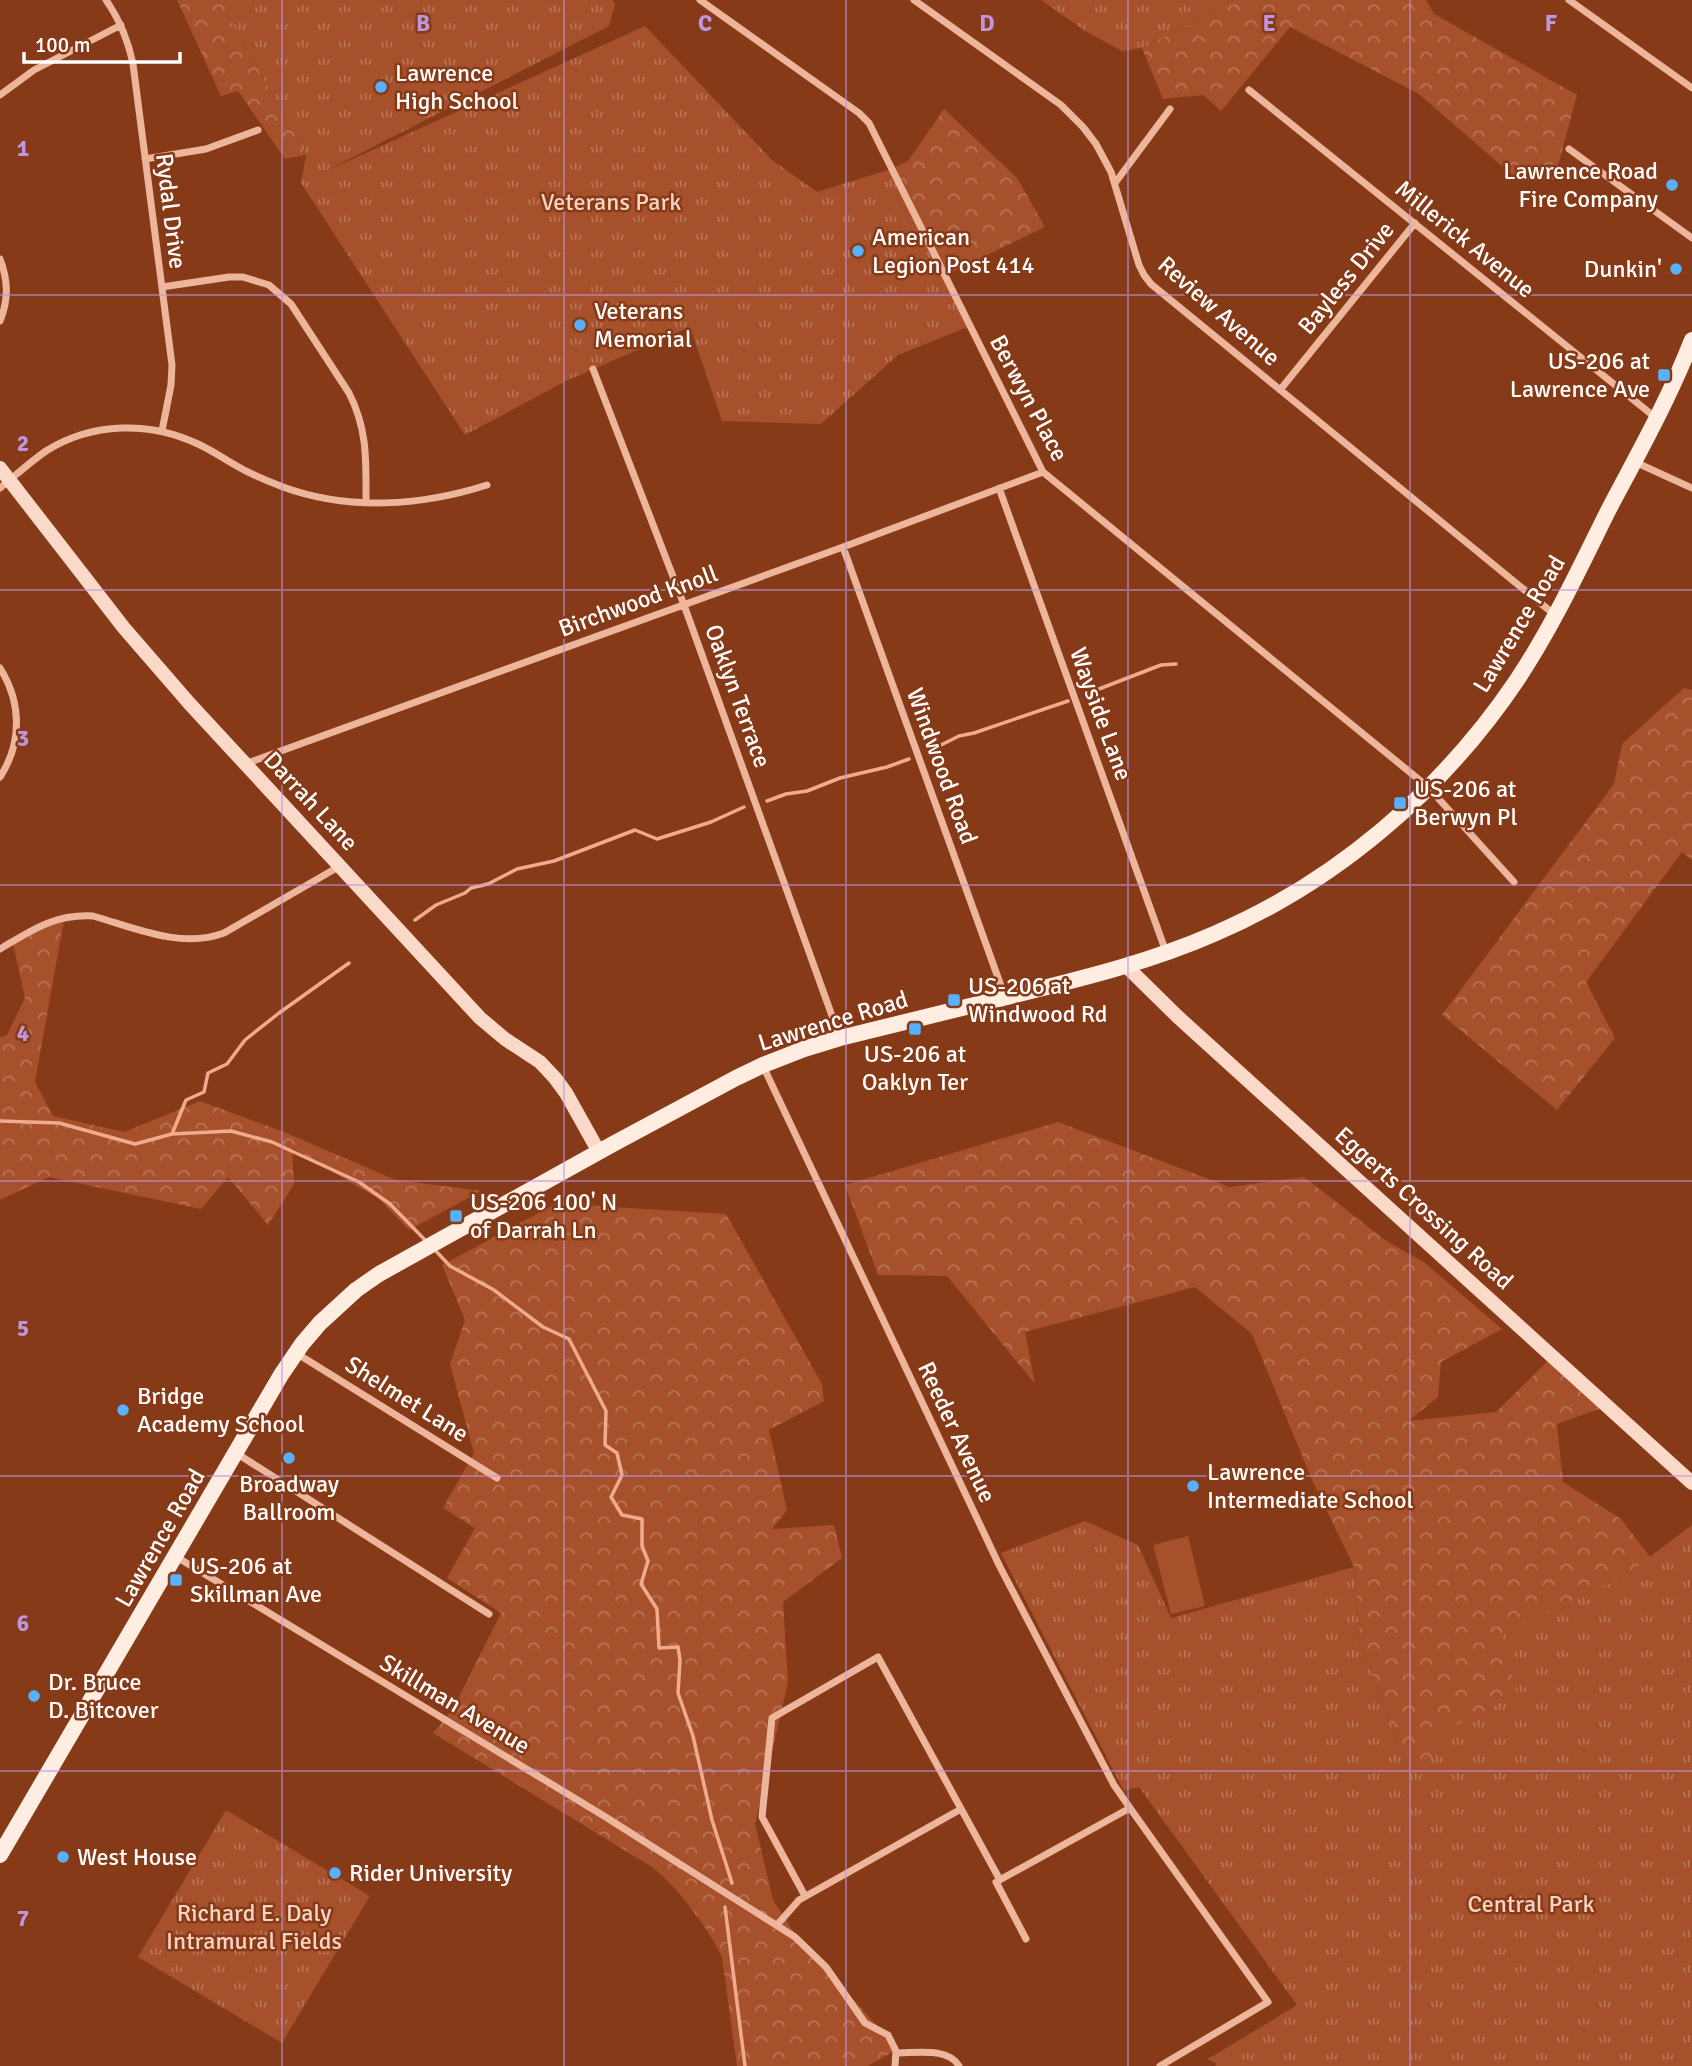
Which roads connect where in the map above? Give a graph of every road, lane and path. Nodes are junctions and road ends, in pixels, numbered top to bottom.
1 (106, 0) edge
2 (700, 0) edge
3 (718, 0) edge
4 (914, 0) edge
5 (1569, 0) edge
6 (712, 9) junction
7 (121, 24) junction
8 (1692, 88) edge
9 (1250, 90) dead end
10 (0, 95) edge
11 (1170, 109) dead end
12 (258, 130) dead end
13 (1569, 149) dead end
14 (145, 159) junction
15 (1115, 183) junction
16 (1415, 223) junction
17 (1692, 238) edge
18 (0, 259) edge
19 (162, 287) junction
20 (0, 321) edge
21 (1692, 340) edge
22 (593, 369) dead end
23 (1280, 390) junction
24 (1656, 418) junction
25 (162, 431) junction
26 (1634, 461) junction
27 (0, 468) edge
28 (1043, 472) junction
29 (5, 484) edge
30 (487, 485) dead end
31 (999, 488) junction
32 (1692, 488) edge
33 (366, 503) junction
34 (843, 547) junction
35 (684, 605) junction
36 (1555, 615) junction
37 (0, 668) edge
38 (245, 764) junction
39 (0, 778) edge
40 (1428, 787) junction
41 (341, 866) junction
42 (1514, 882) dead end
43 (0, 948) edge
44 (1166, 953) junction
45 (1126, 967) junction
46 (1005, 997) junction
47 (840, 1038) junction
48 (762, 1065) junction
49 (599, 1152) junction
50 (296, 1352) junction
51 (235, 1452) junction
52 (498, 1478) dead end
53 (1692, 1483) edge
54 (175, 1556) junction
55 (489, 1614) dead end
56 (1130, 1808) junction
57 (961, 1810) junction
58 (0, 1854) edge
59 (1000, 1880) junction
60 (805, 1896) junction
61 (777, 1925) junction
62 (1026, 1939) dead end
63 (897, 2053) junction
64 (895, 2066) edge
65 (959, 2066) edge
66 (1160, 2066) edge

1 - 7 street, Rydal Drive
2 - 6 street, Berwyn Place
3 - 6 street
4 - 15 street, Review Avenue
5 - 8 street
6 - 28 street, Berwyn Place
7 - 10 street
7 - 14 street, Rydal Drive
9 - 16 street, Millerick Avenue
11 - 15 street
12 - 14 street
13 - 17 street
14 - 19 street, Rydal Drive
15 - 23 street, Review Avenue
16 - 23 street, Bayless Drive
16 - 24 street, Millerick Avenue
18 - 20 street
19 - 25 street, Rydal Drive
19 - 33 street
21 - 24 main road, Lawrence Road
22 - 35 street, Oaklyn Terrace
23 - 36 street, Review Avenue
24 - 26 main road, Lawrence Road
25 - 29 street
25 - 33 street
26 - 32 street
26 - 36 main road, Lawrence Road
27 - 29 street, Darrah Lane
28 - 31 street, Birchwood Knoll
28 - 40 street, Berwyn Place
29 - 38 street, Darrah Lane
30 - 33 street
31 - 34 street, Birchwood Knoll
31 - 44 street, Wayside Lane
34 - 35 street, Birchwood Knoll
34 - 46 street, Windwood Road
35 - 38 street, Birchwood Knoll
35 - 47 street, Oaklyn Terrace
36 - 40 main road, Lawrence Road
37 - 39 street
38 - 41 street, Darrah Lane
40 - 42 street, Berwyn Place
40 - 44 main road, Lawrence Road
41 - 43 street
41 - 49 street, Darrah Lane
44 - 45 main road, Lawrence Road
45 - 46 main road, Lawrence Road
45 - 53 street, Eggerts Crossing Road
46 - 47 main road, Lawrence Road
47 - 48 main road, Lawrence Road
48 - 49 main road, Lawrence Road
48 - 56 street, Reeder Avenue
49 - 50 main road, Lawrence Road
50 - 51 main road, Lawrence Road
50 - 52 street, Shelmet Lane
51 - 54 main road, Lawrence Road
51 - 55 street
54 - 58 main road, Lawrence Road
54 - 61 street, Skillman Avenue
56 - 59 street
56 - 66 street, Reeder Avenue
57 - 59 street
57 - 60 street
57 - 60 street
59 - 62 street
60 - 61 street
61 - 63 street, Skillman Avenue
63 - 64 street
63 - 65 street

